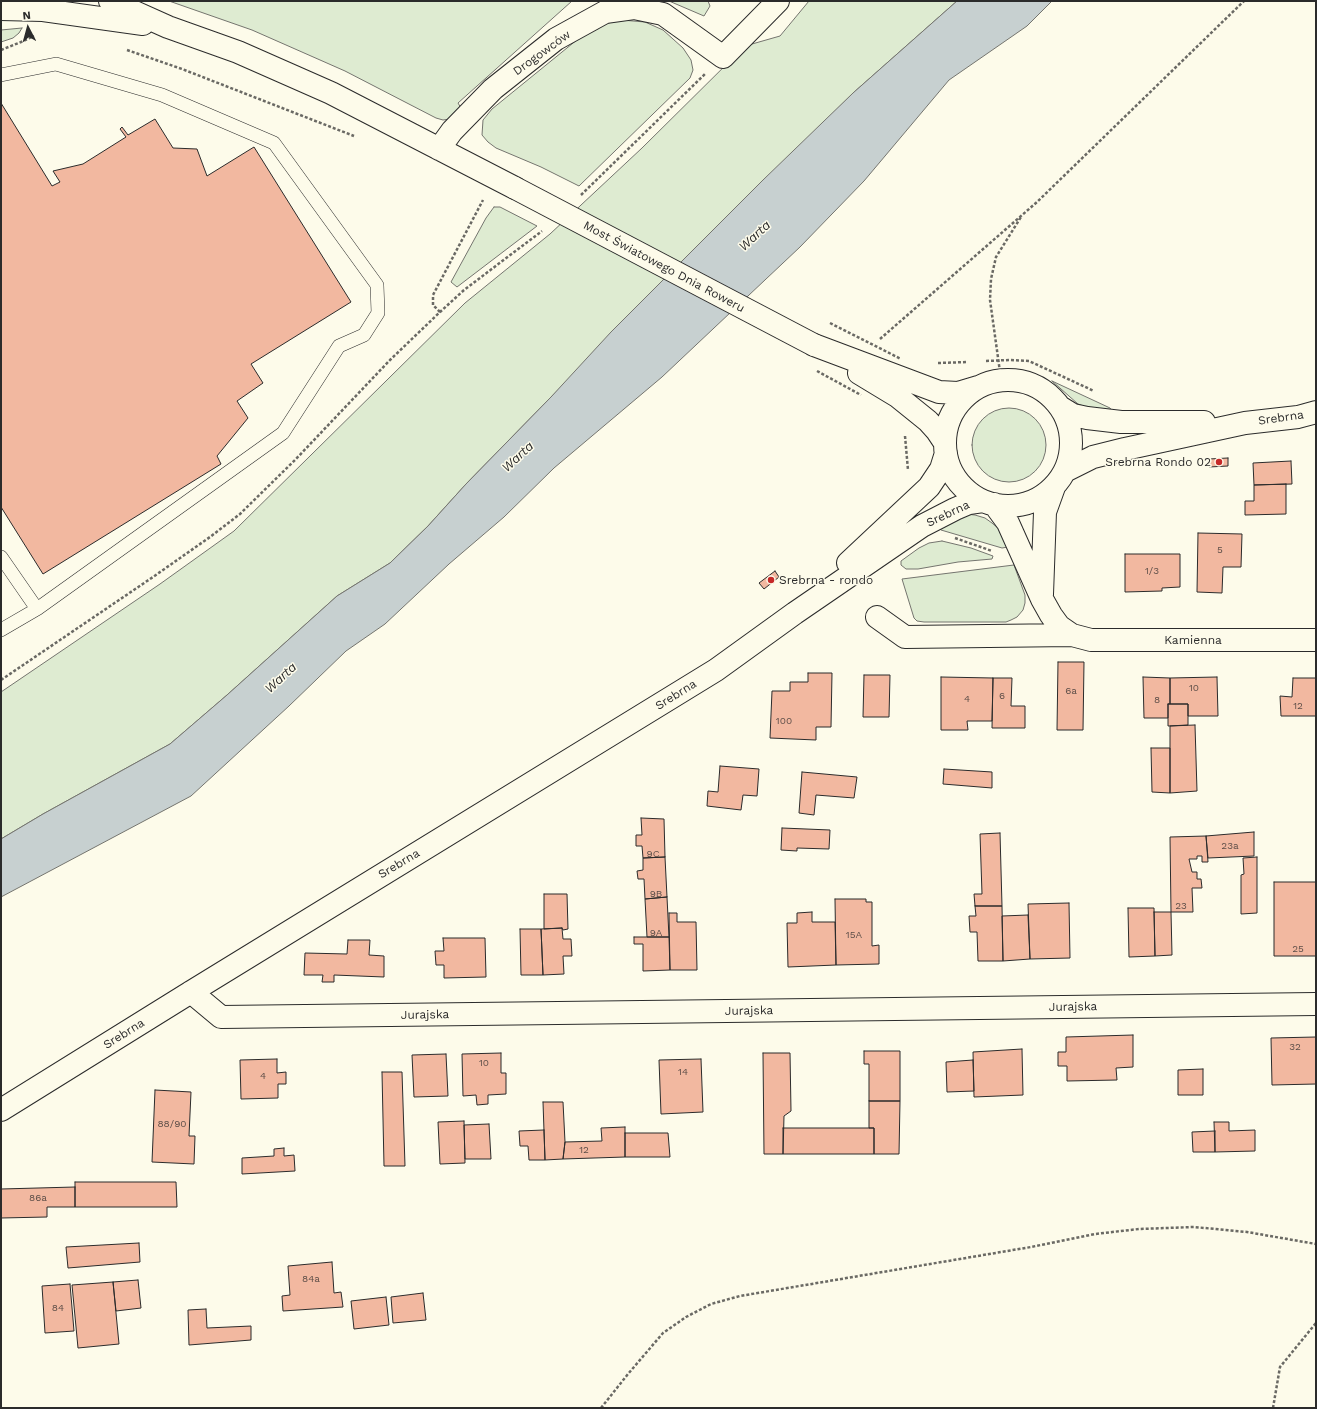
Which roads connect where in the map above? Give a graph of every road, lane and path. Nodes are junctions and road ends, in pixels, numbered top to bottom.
1 (110, 1) edge
2 (778, 1) edge
3 (1244, 1) edge
4 (1, 9) edge
5 (168, 27) junction
6 (38, 32) dead end
7 (126, 49) dead end
8 (1, 50) edge
9 (723, 57) junction
10 (1, 75) edge
11 (360, 138) dead end
12 (439, 149) junction
13 (486, 195) dead end
14 (578, 197) dead end
15 (1024, 214) junction
16 (545, 228) dead end
17 (440, 312) junction
18 (880, 339) dead end
19 (814, 345) junction
20 (968, 362) dead end
21 (980, 362) dead end
22 (937, 363) dead end
23 (1000, 370) junction
24 (979, 387) junction
25 (1098, 394) dead end
26 (1060, 407) junction
27 (1316, 412) edge
28 (1245, 423) junction
29 (946, 448) junction
30 (1059, 479) junction
31 (989, 503) junction
32 (1, 557) edge
33 (1042, 599) junction
34 (37, 609) junction
35 (795, 613) junction
36 (876, 617) dead end
37 (1, 630) edge
38 (1072, 635) junction
39 (1316, 640) edge
40 (1, 680) edge
41 (191, 992) junction
42 (1316, 1004) edge
43 (1, 1110) edge
44 (1316, 1244) edge
45 (1316, 1323) edge
46 (602, 1408) edge
47 (1273, 1408) edge

1 - 5 street
2 - 9 street
3 - 15 path
4 - 5 street
5 - 12 street, Most Światowego Dnia Roweru
6 - 8 path
7 - 11 path
9 - 12 street, Drogowców
9 - 14 path
10 - 34 lane
12 - 19 street, Most Światowego Dnia Roweru, bridge
13 - 17 path
15 - 18 path
15 - 23 path
16 - 17 path
17 - 40 path
19 - 24 street
19 - 29 street
20 - 22 path
21 - 23 path
23 - 24 street
23 - 25 path
23 - 26 street
24 - 29 street
26 - 28 street, Srebrna
26 - 30 street
27 - 28 street, Srebrna
28 - 30 street, Srebrna
29 - 31 street
29 - 35 street, Srebrna
30 - 31 street
30 - 33 street
31 - 33 street, Kamienna
31 - 35 street, Srebrna
32 - 34 lane
33 - 38 street, Kamienna
34 - 37 lane
35 - 41 street, Srebrna
36 - 38 street, Kamienna
38 - 39 street, Kamienna
41 - 42 street, Jurajska
41 - 43 street, Srebrna
44 - 46 path
45 - 47 path

